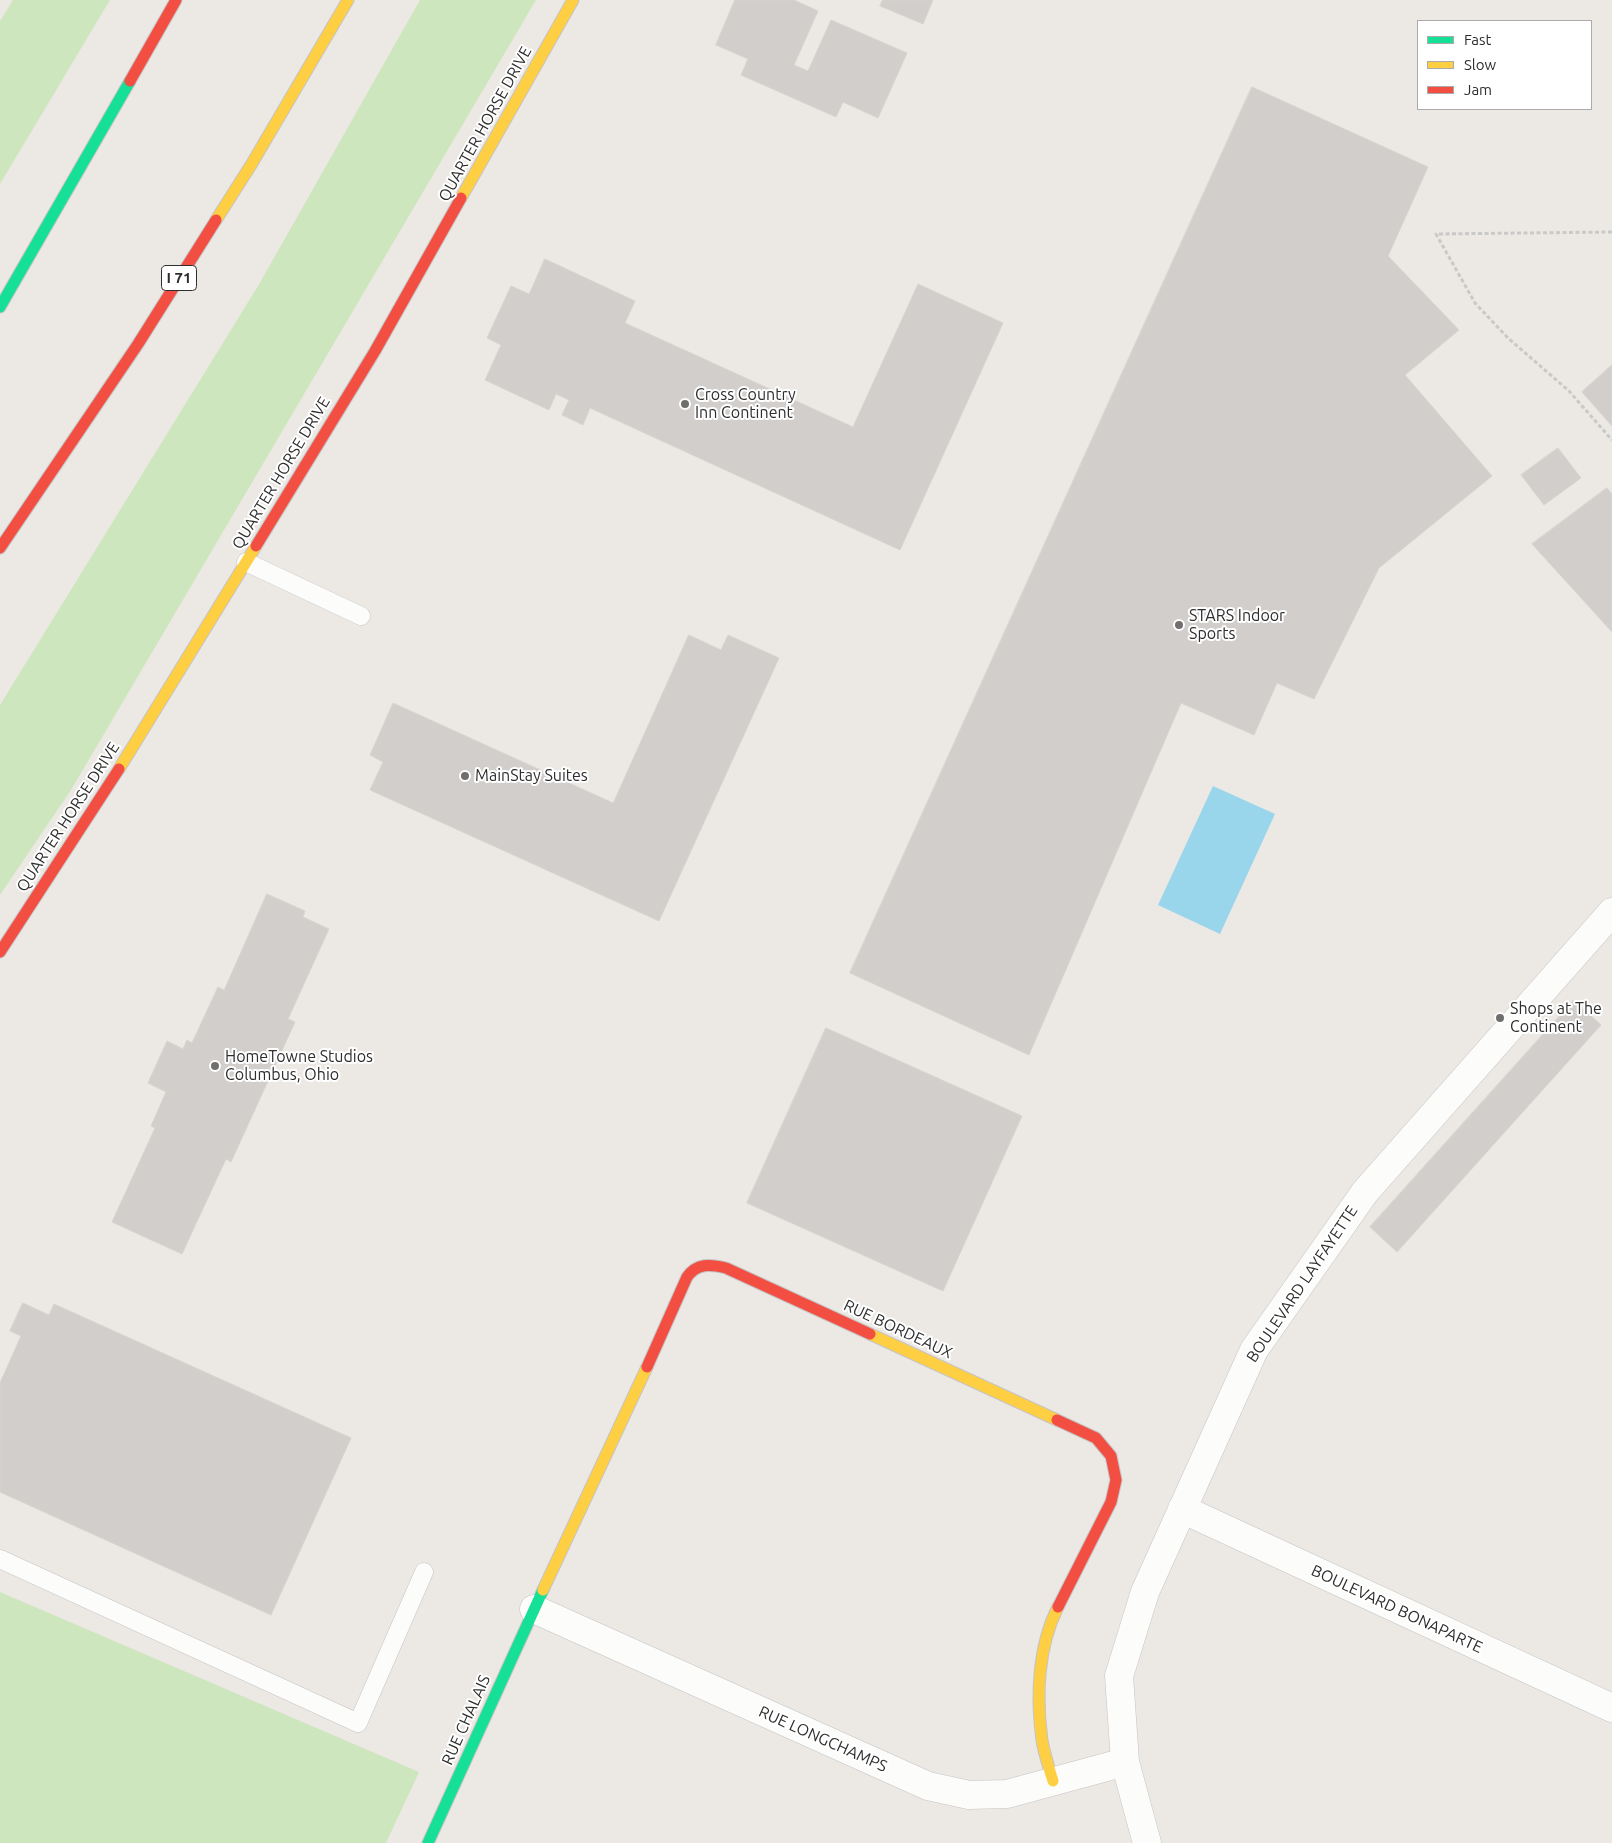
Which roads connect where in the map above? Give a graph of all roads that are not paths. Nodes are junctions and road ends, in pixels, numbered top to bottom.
1 (176, 0) edge
2 (348, 0) edge
3 (573, 0) edge
4 (0, 306) edge
5 (0, 548) edge
6 (246, 562) junction
7 (361, 616) dead end
8 (1612, 912) edge
9 (0, 952) edge
10 (1182, 1509) junction
11 (0, 1559) edge
12 (424, 1572) dead end
13 (534, 1609) junction
14 (1612, 1708) edge
15 (1125, 1762) junction
16 (1053, 1781) junction
17 (428, 1843) edge
18 (1147, 1843) edge

1 - 4 main road
2 - 5 main road, I 71
3 - 6 main road, QUARTER HORSE DRIVE
6 - 7 lane
6 - 9 main road, QUARTER HORSE DRIVE
8 - 10 street, BOULEVARD LAYFAYETTE
10 - 14 street, BOULEVARD BONAPARTE
10 - 15 street, BOULEVARD LAYFAYETTE
11 - 12 lane
13 - 16 street, RUE LONGCHAMPS
13 - 16 main road, RUE BORDEAUX
13 - 17 main road, RUE CHALAIS
15 - 16 street, RUE LONGCHAMPS
15 - 18 street, BOULEVARD LAYFAYETTE

